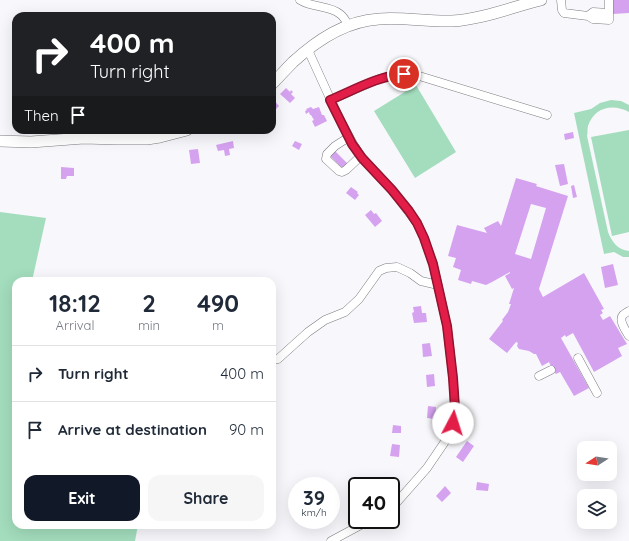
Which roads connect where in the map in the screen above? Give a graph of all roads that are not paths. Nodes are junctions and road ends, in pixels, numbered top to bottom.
1 (300, 0) edge
2 (541, 0) edge
3 (561, 0) edge
4 (609, 0) edge
5 (348, 25) junction
6 (308, 50) junction
7 (276, 80) edge
8 (330, 100) junction
9 (547, 115) dead end
10 (172, 134) edge
11 (349, 137) junction
12 (0, 141) edge
13 (361, 156) junction
14 (438, 285) junction
15 (629, 311) edge
16 (629, 336) edge
17 (578, 358) dead end
18 (276, 359) edge
19 (551, 370) dead end
20 (539, 376) dead end
21 (596, 393) dead end
22 (400, 499) edge
23 (353, 529) edge
24 (331, 541) edge

1 - 5 street
2 - 5 main road
3 - 4 street
5 - 6 main road
6 - 7 main road
6 - 8 street
8 - 9 street
8 - 11 street
10 - 12 main road
11 - 13 street
11 - 13 street
13 - 14 street
14 - 18 street
14 - 22 street
15 - 16 street
17 - 21 street
19 - 20 street
23 - 24 street

